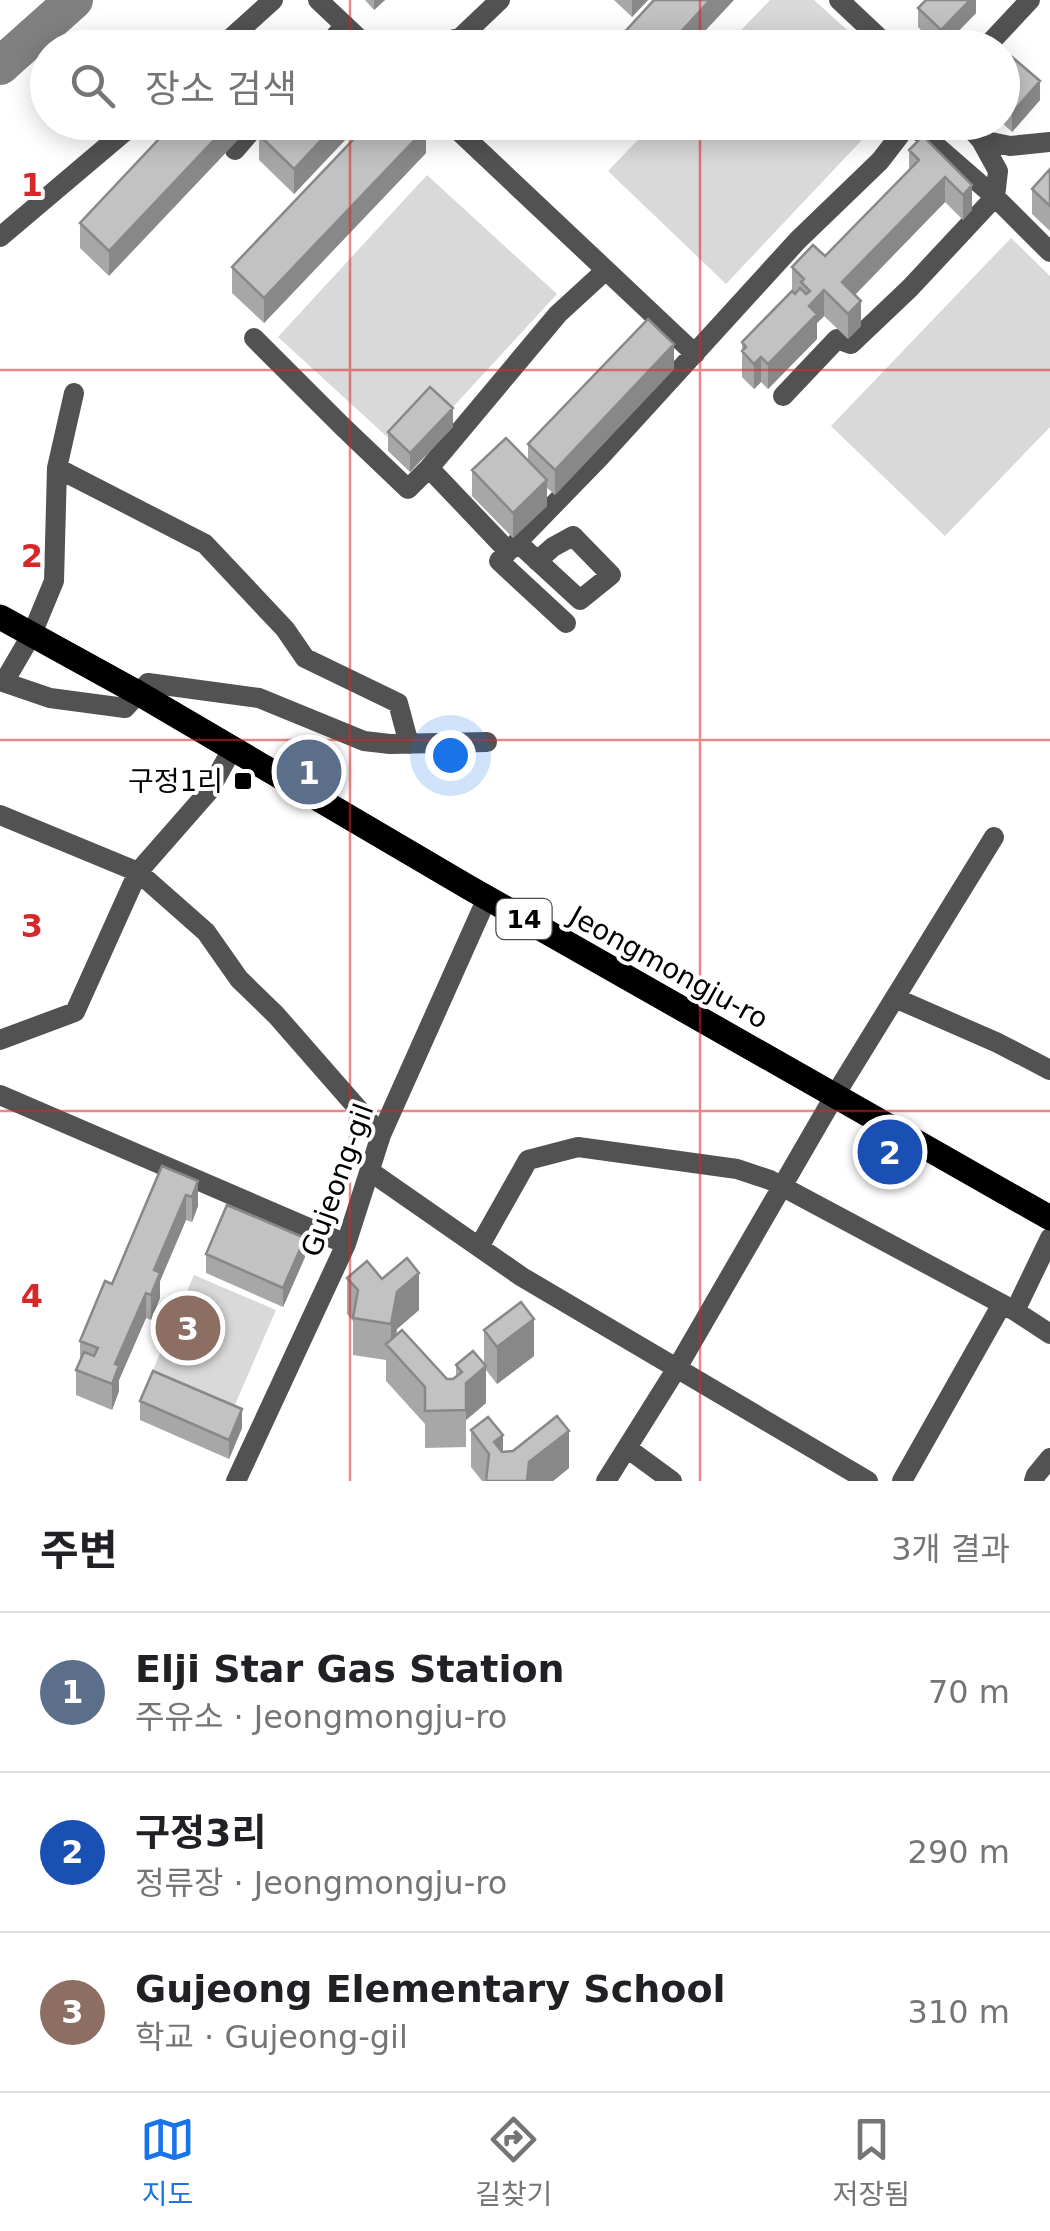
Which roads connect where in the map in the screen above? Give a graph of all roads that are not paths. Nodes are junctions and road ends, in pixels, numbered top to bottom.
1 (273, 0) edge
2 (318, 0) edge
3 (500, 0) edge
4 (839, 0) edge
5 (1030, 0) edge
6 (345, 25) junction
7 (240, 30) edge
8 (341, 30) edge
9 (350, 30) edge
10 (468, 30) edge
11 (871, 30) edge
12 (1002, 30) edge
13 (115, 140) edge
14 (244, 140) edge
15 (468, 140) edge
16 (896, 140) edge
17 (929, 140) edge
18 (981, 140) joint
19 (1050, 142) edge
20 (235, 150) dead end
21 (995, 198) junction
22 (0, 237) edge
23 (1050, 252) edge
24 (606, 270) junction
25 (254, 338) dead end
26 (696, 354) junction
27 (74, 394) dead end
28 (783, 396) dead end
29 (58, 468) junction
30 (429, 468) junction
31 (513, 547) junction
32 (538, 561) dead end
33 (0, 618) edge
34 (566, 623) dead end
35 (32, 634) junction
36 (2, 681) edge
37 (138, 694) junction
38 (487, 742) dead end
39 (410, 744) junction
40 (232, 749) junction
41 (0, 815) edge
42 (994, 837) dead end
43 (138, 872) junction
44 (486, 898) junction
45 (895, 998) junction
46 (0, 1040) edge
47 (1050, 1070) edge
48 (0, 1095) edge
49 (835, 1095) junction
50 (381, 1135) junction
51 (371, 1172) junction
52 (782, 1187) junction
53 (1050, 1218) edge
54 (1050, 1238) edge
55 (346, 1244) junction
56 (478, 1247) junction
57 (1009, 1307) junction
58 (1050, 1334) edge
59 (676, 1368) junction
60 (626, 1448) junction
61 (1050, 1458) edge
62 (236, 1481) edge
63 (606, 1481) edge
64 (672, 1481) edge
65 (868, 1481) edge
66 (902, 1481) edge
67 (1034, 1481) edge

1 - 7 street
2 - 6 street
3 - 10 street
4 - 11 street
5 - 12 street
6 - 8 street
6 - 9 street
13 - 22 street
14 - 20 street
15 - 24 street
16 - 26 street
17 - 21 street
18 - 19 street
18 - 21 street
21 - 23 street
21 - 28 street
24 - 26 street
24 - 30 street
25 - 30 street
26 - 31 street
27 - 29 street
29 - 35 street
29 - 39 street
30 - 31 street
31 - 32 street
31 - 34 street
33 - 35 main road, Jeongmongju-ro / 14
35 - 36 street
35 - 37 main road, Jeongmongju-ro / 14
36 - 37 street
37 - 39 street
37 - 40 main road, Jeongmongju-ro / 14
38 - 39 street
40 - 43 street
40 - 44 main road, Jeongmongju-ro / 14
41 - 43 street
42 - 45 street
43 - 46 street
43 - 50 street
44 - 49 main road, Jeongmongju-ro / 14
44 - 50 street, Gujeong-gil
45 - 47 street
45 - 49 street
48 - 55 street
49 - 52 street
49 - 53 main road, Jeongmongju-ro / 14
50 - 51 street, Gujeong-gil
51 - 55 street, Gujeong-gil
51 - 56 street
52 - 56 street
52 - 57 street
52 - 59 street
54 - 57 street
55 - 62 street, Gujeong-gil
56 - 59 street
57 - 58 street
57 - 66 street
59 - 60 street
59 - 65 street
60 - 63 street
60 - 64 street
61 - 67 street

